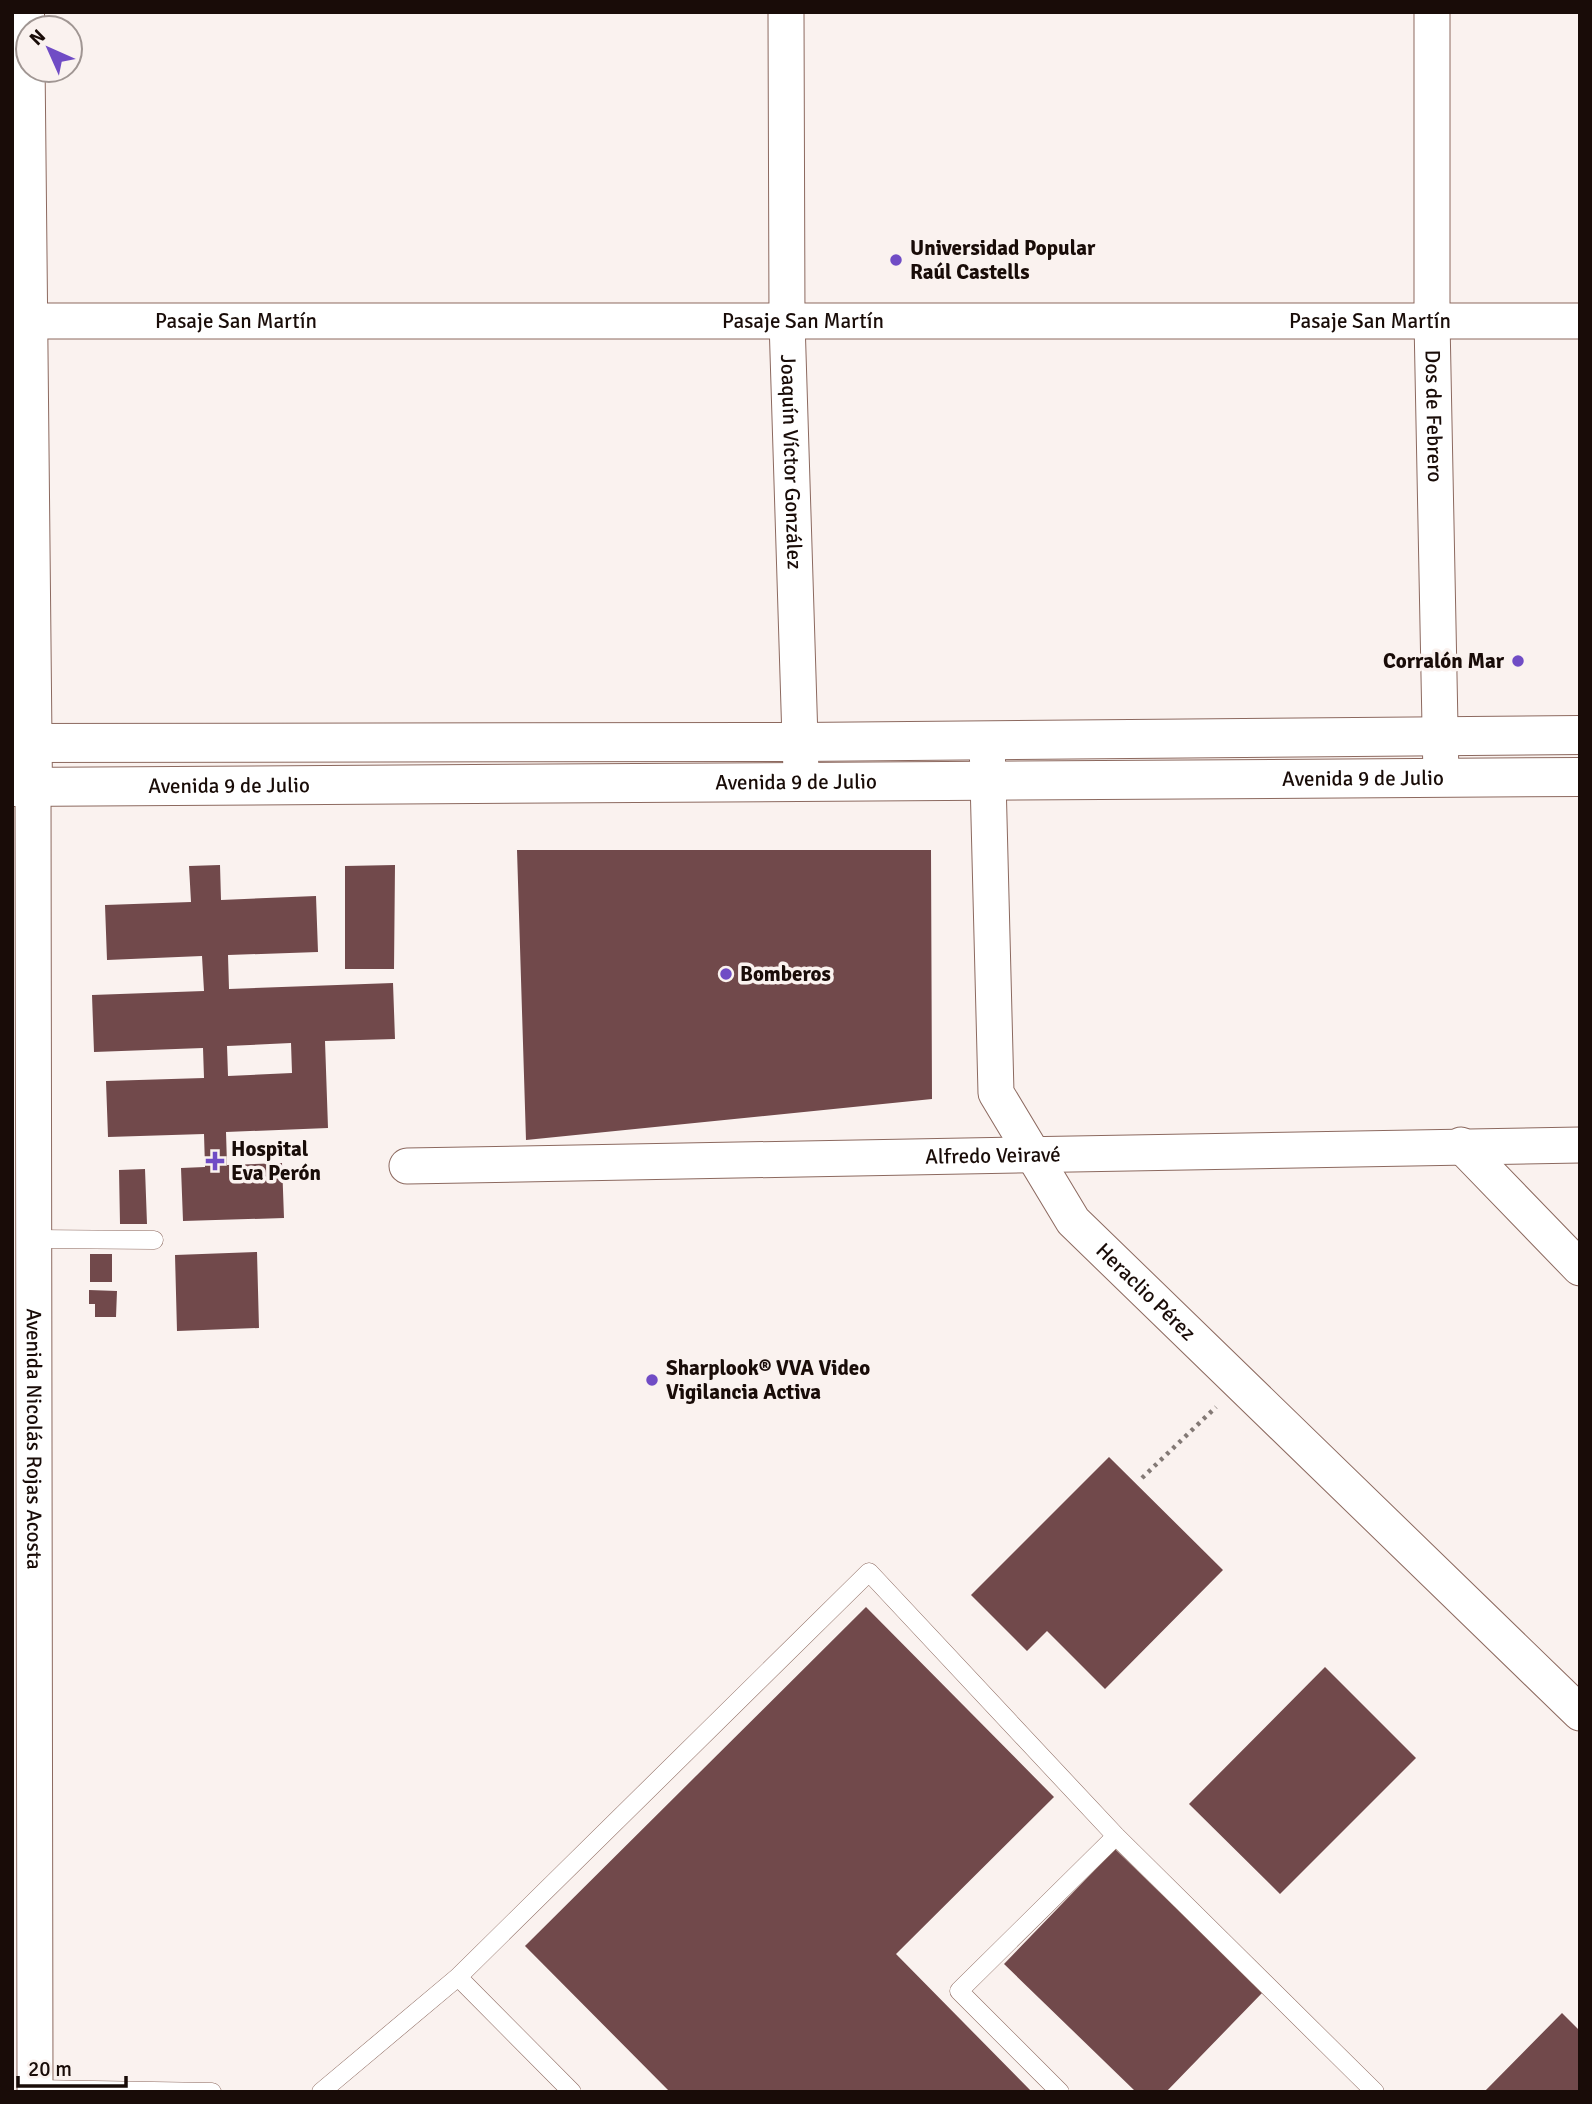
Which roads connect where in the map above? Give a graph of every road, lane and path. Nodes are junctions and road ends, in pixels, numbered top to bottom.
1 (25, 12) edge
2 (786, 12) edge
3 (1432, 12) edge
4 (19, 87) edge
5 (26, 321) junction
6 (787, 321) junction
7 (1432, 321) junction
8 (1580, 321) edge
9 (1580, 735) edge
10 (1442, 736) junction
11 (987, 740) junction
12 (800, 742) junction
13 (23, 743) edge
14 (1441, 777) junction
15 (1580, 777) edge
16 (988, 781) junction
17 (801, 784) junction
18 (23, 788) edge
19 (1461, 1145) junction
20 (1580, 1145) edge
21 (1033, 1155) junction
22 (407, 1166) dead end
23 (35, 1239) junction
24 (154, 1240) dead end
25 (1580, 1268) edge
26 (1240, 1385) junction
27 (23, 1440) edge
28 (1142, 1478) dead end
29 (1580, 1713) edge
30 (1116, 1836) junction
31 (458, 1977) junction
32 (28, 2090) edge
33 (212, 2092) edge
34 (321, 2092) edge
35 (572, 2092) edge
36 (1060, 2092) edge
37 (1375, 2092) edge

1 - 4 main road
2 - 6 street, Joaquín Víctor González
3 - 7 street, Dos de Febrero
4 - 5 main road
5 - 6 street, Pasaje San Martín
5 - 13 main road
6 - 7 street, Pasaje San Martín
6 - 12 street, Joaquín Víctor González
7 - 8 street, Pasaje San Martín
7 - 10 street, Dos de Febrero
9 - 10 main road, Avenida 9 de Julio
10 - 11 main road, Avenida 9 de Julio
10 - 14 street, Dos de Febrero
11 - 12 main road, Avenida 9 de Julio
11 - 16 street, Heraclio Pérez
12 - 13 main road, Avenida 9 de Julio
12 - 17 street, Joaquín Víctor González
13 - 18 main road
14 - 15 main road, Avenida 9 de Julio
14 - 16 main road, Avenida 9 de Julio
16 - 17 main road, Avenida 9 de Julio
16 - 21 street, Heraclio Pérez
17 - 18 main road, Avenida 9 de Julio
18 - 23 street, Avenida Nicolás Rojas Acosta
19 - 20 street, Alfredo Veiravé
19 - 21 street, Alfredo Veiravé
19 - 25 street
21 - 22 street, Alfredo Veiravé
21 - 26 street, Heraclio Pérez
23 - 24 lane
23 - 27 street, Avenida Nicolás Rojas Acosta
26 - 28 path
26 - 29 street, Heraclio Pérez
27 - 32 street, Avenida Nicolás Rojas Acosta
30 - 31 lane
30 - 36 lane
30 - 37 lane
31 - 34 lane
31 - 35 lane
32 - 33 lane

